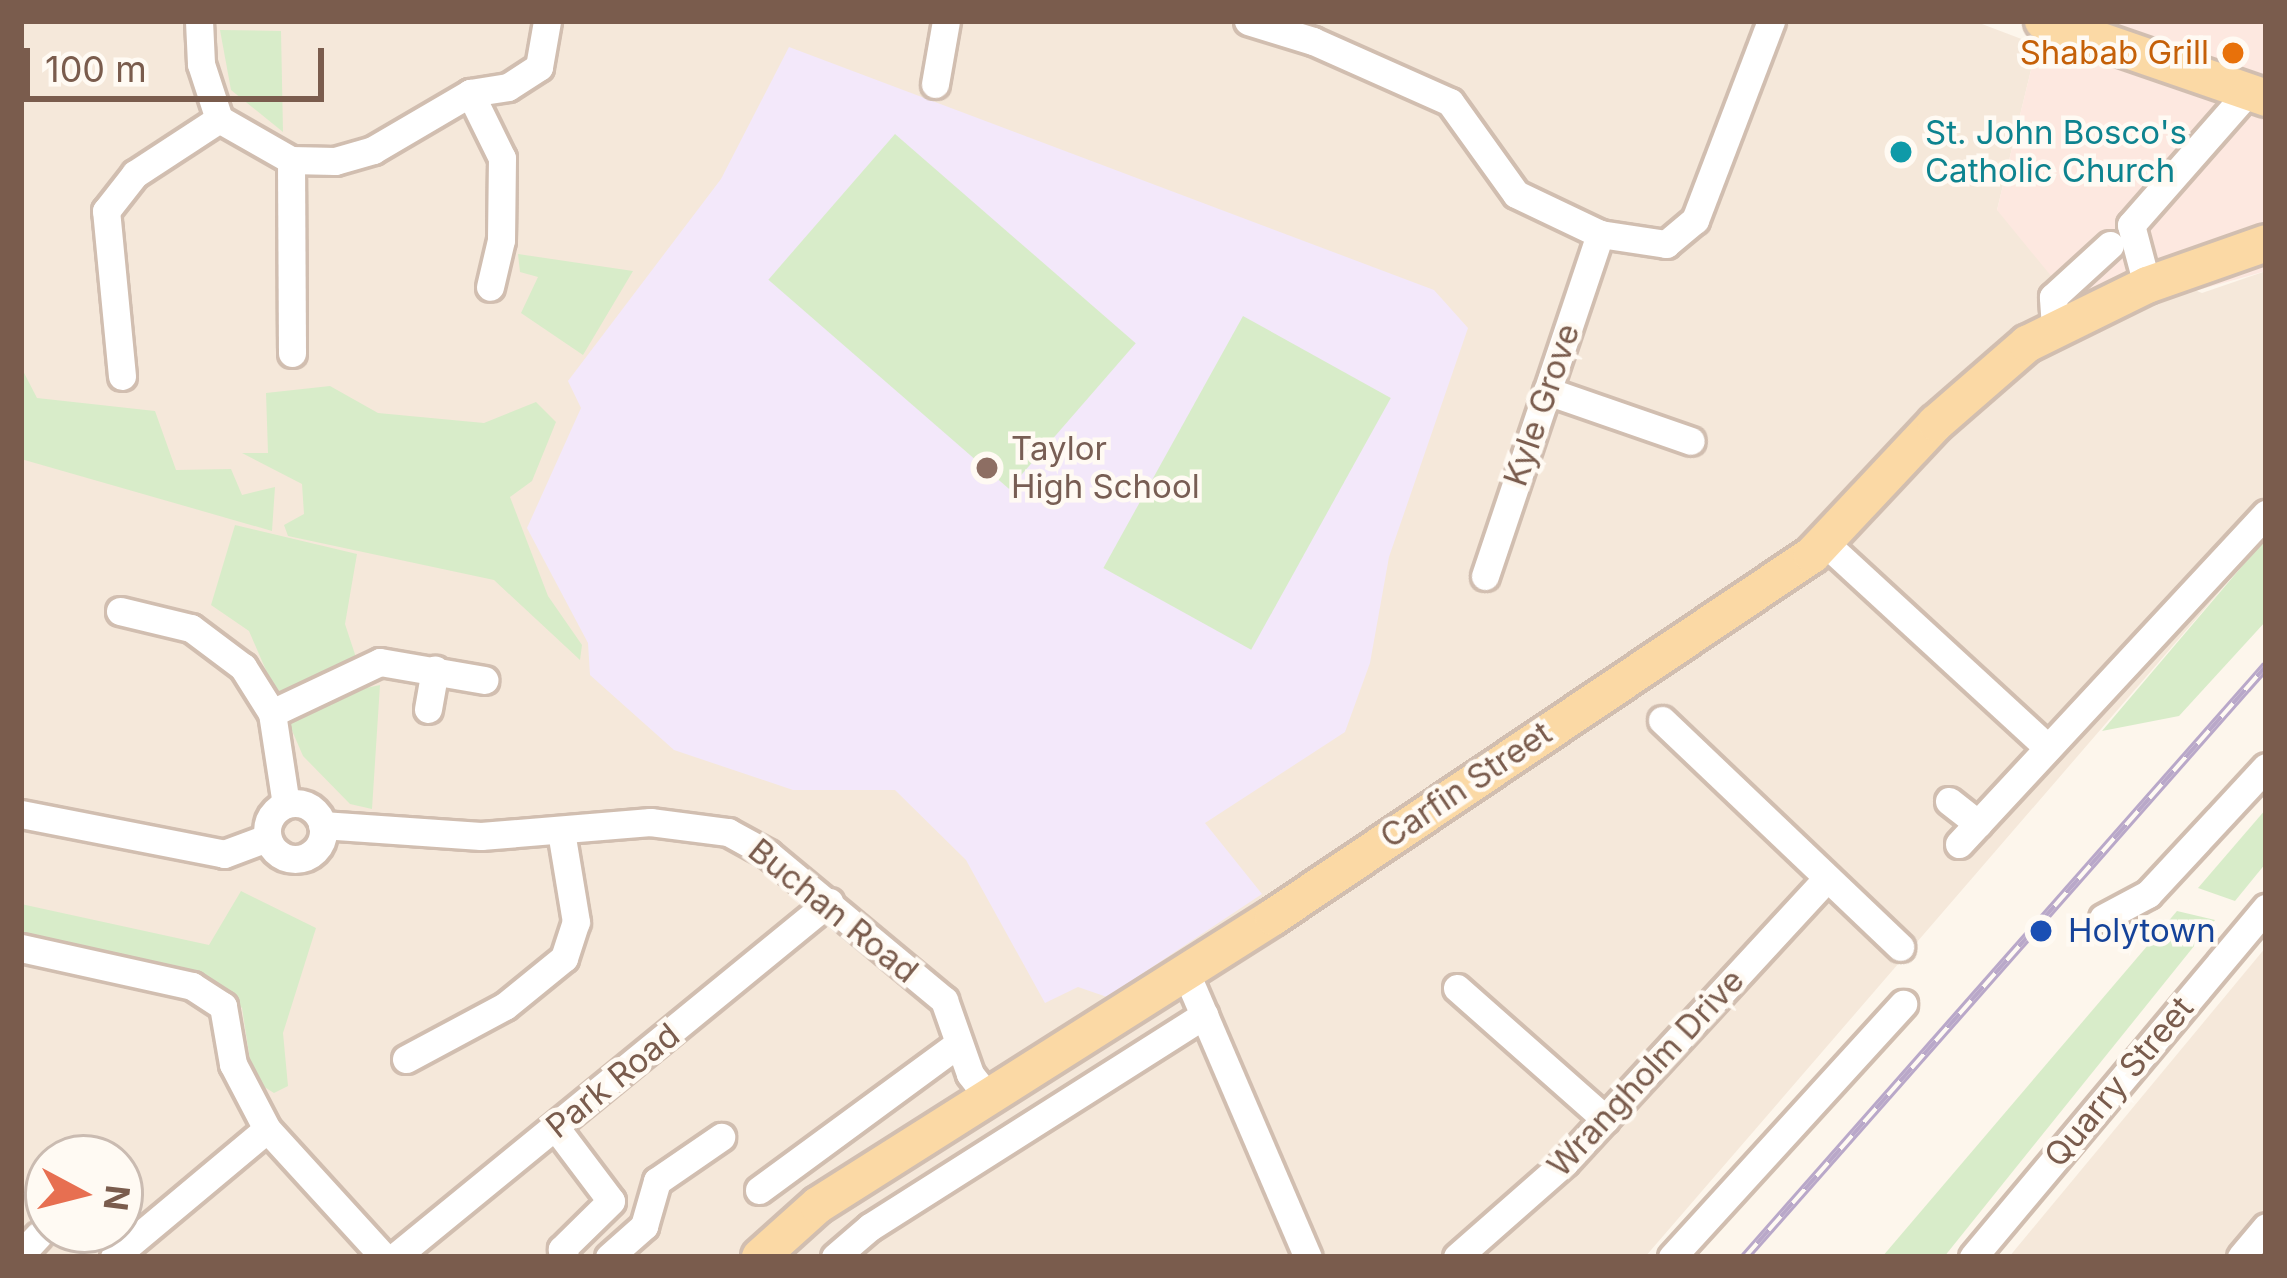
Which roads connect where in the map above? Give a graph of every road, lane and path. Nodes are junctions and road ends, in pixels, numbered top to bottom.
1 (199, 21) edge
2 (547, 21) edge
3 (946, 21) edge
4 (1248, 21) edge
5 (1771, 21) edge
6 (2043, 21) edge
7 (935, 84) dead end
8 (470, 93) junction
9 (2257, 95) edge
10 (219, 119) junction
11 (291, 160) junction
12 (1600, 234) junction
13 (2111, 236) junction
14 (2266, 243) edge
15 (2147, 285) junction
16 (490, 287) dead end
17 (2055, 327) junction
18 (292, 353) dead end
19 (122, 376) dead end
20 (1547, 392) junction
21 (1691, 441) dead end
22 (2266, 514) edge
23 (1825, 542) junction
24 (1485, 576) dead end
25 (120, 611) dead end
26 (435, 670) junction
27 (484, 680) dead end
28 (428, 709) dead end
29 (272, 713) junction
30 (1662, 720) dead end
31 (2048, 748) junction
32 (2266, 767) edge
33 (1949, 801) dead end
34 (286, 804) junction
35 (21, 814) edge
36 (322, 825) junction
37 (561, 831) junction
38 (267, 838) junction
39 (1826, 879) junction
40 (830, 902) junction
41 (2266, 908) edge
42 (2103, 918) dead end
43 (21, 947) edge
44 (1900, 947) dead end
45 (1186, 973) junction
46 (1457, 988) dead end
47 (1903, 1004) dead end
48 (1204, 1015) junction
49 (958, 1044) junction
50 (406, 1059) dead end
51 (988, 1098) junction
52 (1605, 1119) junction
53 (556, 1128) junction
54 (267, 1129) junction
55 (721, 1137) dead end
56 (759, 1190) dead end
57 (2266, 1227) edge
58 (559, 1254) edge
59 (114, 1257) edge
60 (384, 1257) edge
61 (395, 1257) edge
62 (609, 1257) edge
63 (760, 1257) edge
64 (835, 1257) edge
65 (1308, 1257) edge
66 (1457, 1257) edge
67 (1672, 1257) edge
68 (1973, 1257) edge
69 (2241, 1257) edge

1 - 10 street
2 - 8 street
3 - 7 street
4 - 12 street
5 - 12 street
6 - 9 main road
8 - 11 street
8 - 16 street
9 - 13 street
10 - 11 street
10 - 19 street
11 - 18 street
12 - 20 street, Kyle Grove
13 - 15 street
13 - 17 street
14 - 15 main road, Carfin Street
15 - 17 main road, Carfin Street
17 - 23 main road, Carfin Street
20 - 21 street
20 - 24 street, Kyle Grove
22 - 31 street
23 - 31 street
23 - 45 main road, Carfin Street
25 - 29 street
26 - 27 street
26 - 28 street
26 - 29 street
29 - 34 street
30 - 39 street
31 - 33 street
32 - 42 street
34 - 36 street
34 - 38 street
35 - 38 street
36 - 37 street, Buchan Road
36 - 38 street
37 - 40 street, Buchan Road
37 - 50 street
39 - 44 street
39 - 52 street, Wrangholm Drive
40 - 49 street, Buchan Road
40 - 53 street, Park Road
41 - 68 street, Quarry Street
43 - 54 street
45 - 48 street
45 - 51 main road, Carfin Street
46 - 52 street
47 - 67 street
48 - 64 street
48 - 65 street
49 - 51 street, Buchan Road
49 - 56 street
51 - 63 main road, Carfin Street
52 - 66 street, Wrangholm Drive
53 - 58 street
53 - 61 street, Park Road
54 - 59 street
54 - 60 street
55 - 62 street
57 - 69 street

